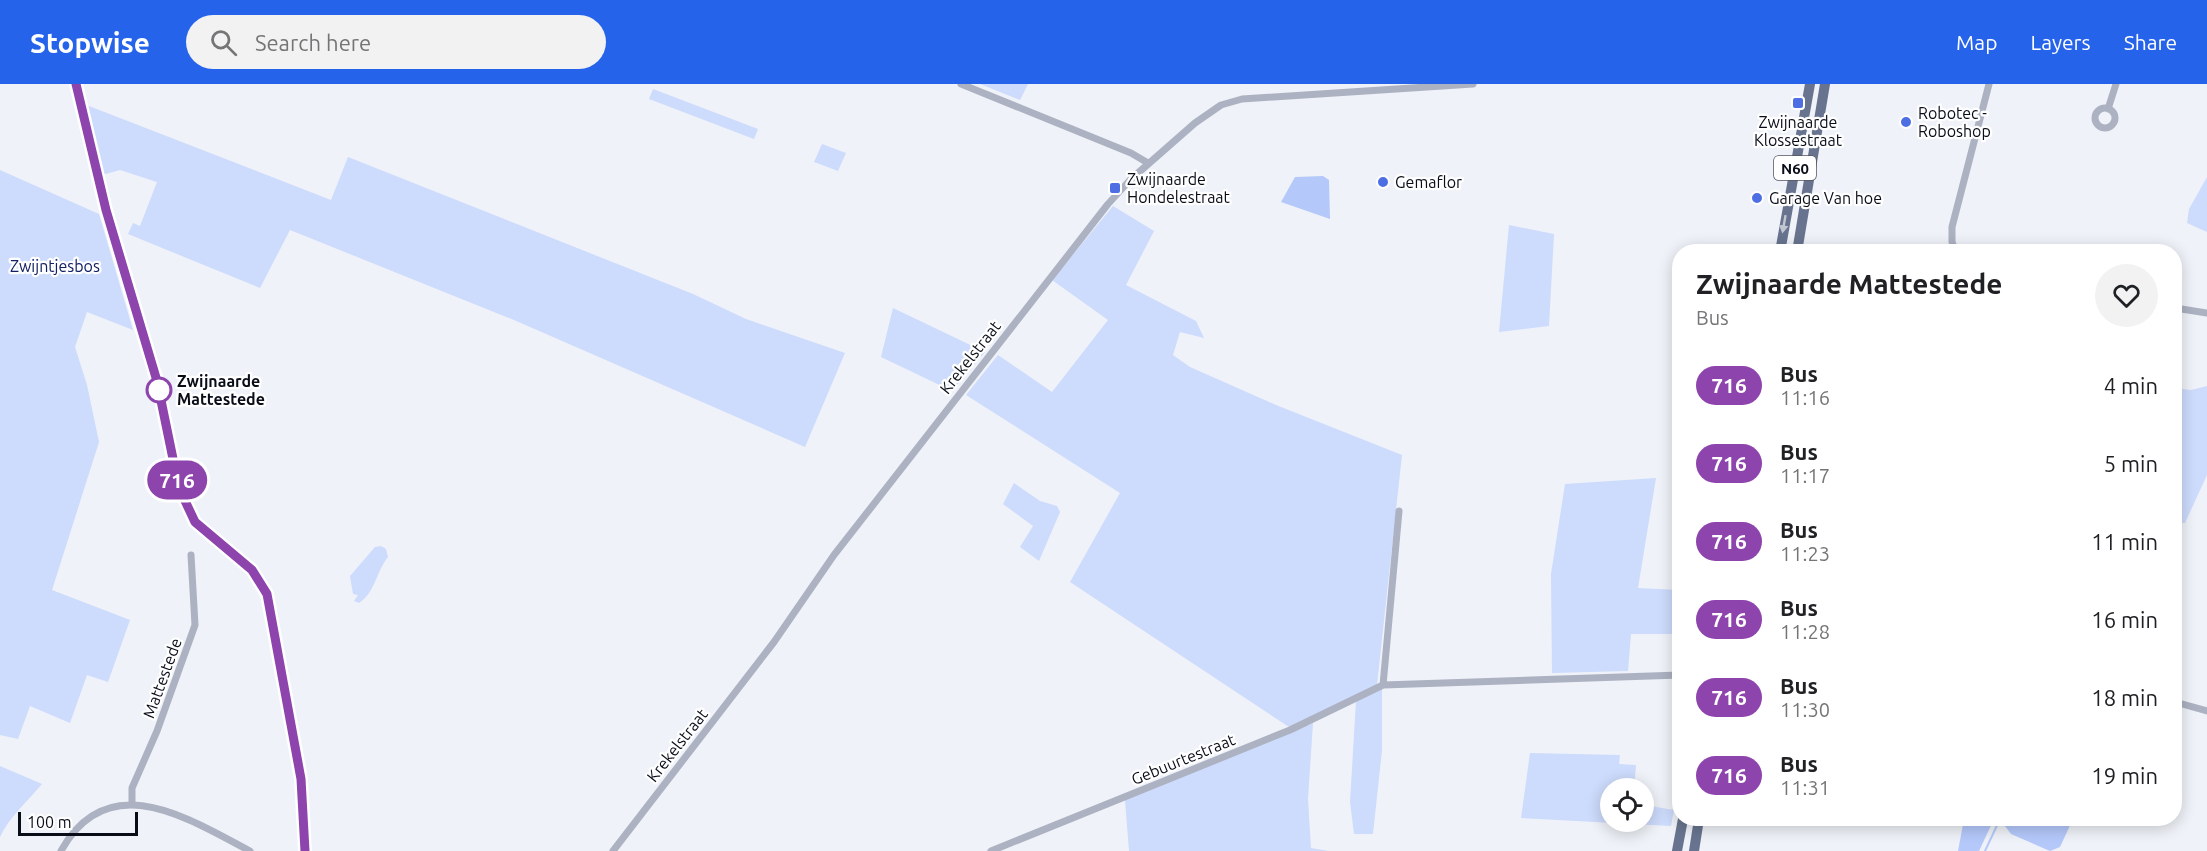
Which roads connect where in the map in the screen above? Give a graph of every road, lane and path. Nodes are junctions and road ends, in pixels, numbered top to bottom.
1 (76, 84) edge
2 (961, 84) edge
3 (1473, 84) edge
4 (1810, 84) edge
5 (1825, 84) edge
6 (1989, 84) edge
7 (2116, 84) edge
8 (2108, 109) dead end
9 (1148, 163) junction
10 (1781, 244) edge
11 (1798, 244) edge
12 (1953, 244) edge
13 (2182, 309) edge
14 (2207, 313) edge
15 (1399, 511) dead end
16 (191, 555) dead end
17 (1672, 675) edge
18 (1383, 685) junction
19 (2182, 704) edge
20 (2207, 711) edge
21 (132, 805) junction
22 (1682, 826) edge
23 (1698, 826) edge
24 (61, 851) edge
25 (250, 851) edge
26 (305, 851) edge
27 (613, 851) edge
28 (991, 851) edge
29 (1677, 851) edge
30 (1694, 851) edge

1 - 26 street
2 - 9 street
3 - 9 street, Krekelstraat
4 -> 10 highway, N60
5 - 11 highway, N60
6 - 12 street
7 - 8 street
9 - 27 street, Krekelstraat
13 - 14 street
15 - 18 street
16 - 21 street, Mattestede
17 - 18 street, Gebuurtestraat
18 - 28 street, Gebuurtestraat
19 - 20 street
21 - 24 street
21 - 25 street
22 - 29 highway
23 - 30 highway

